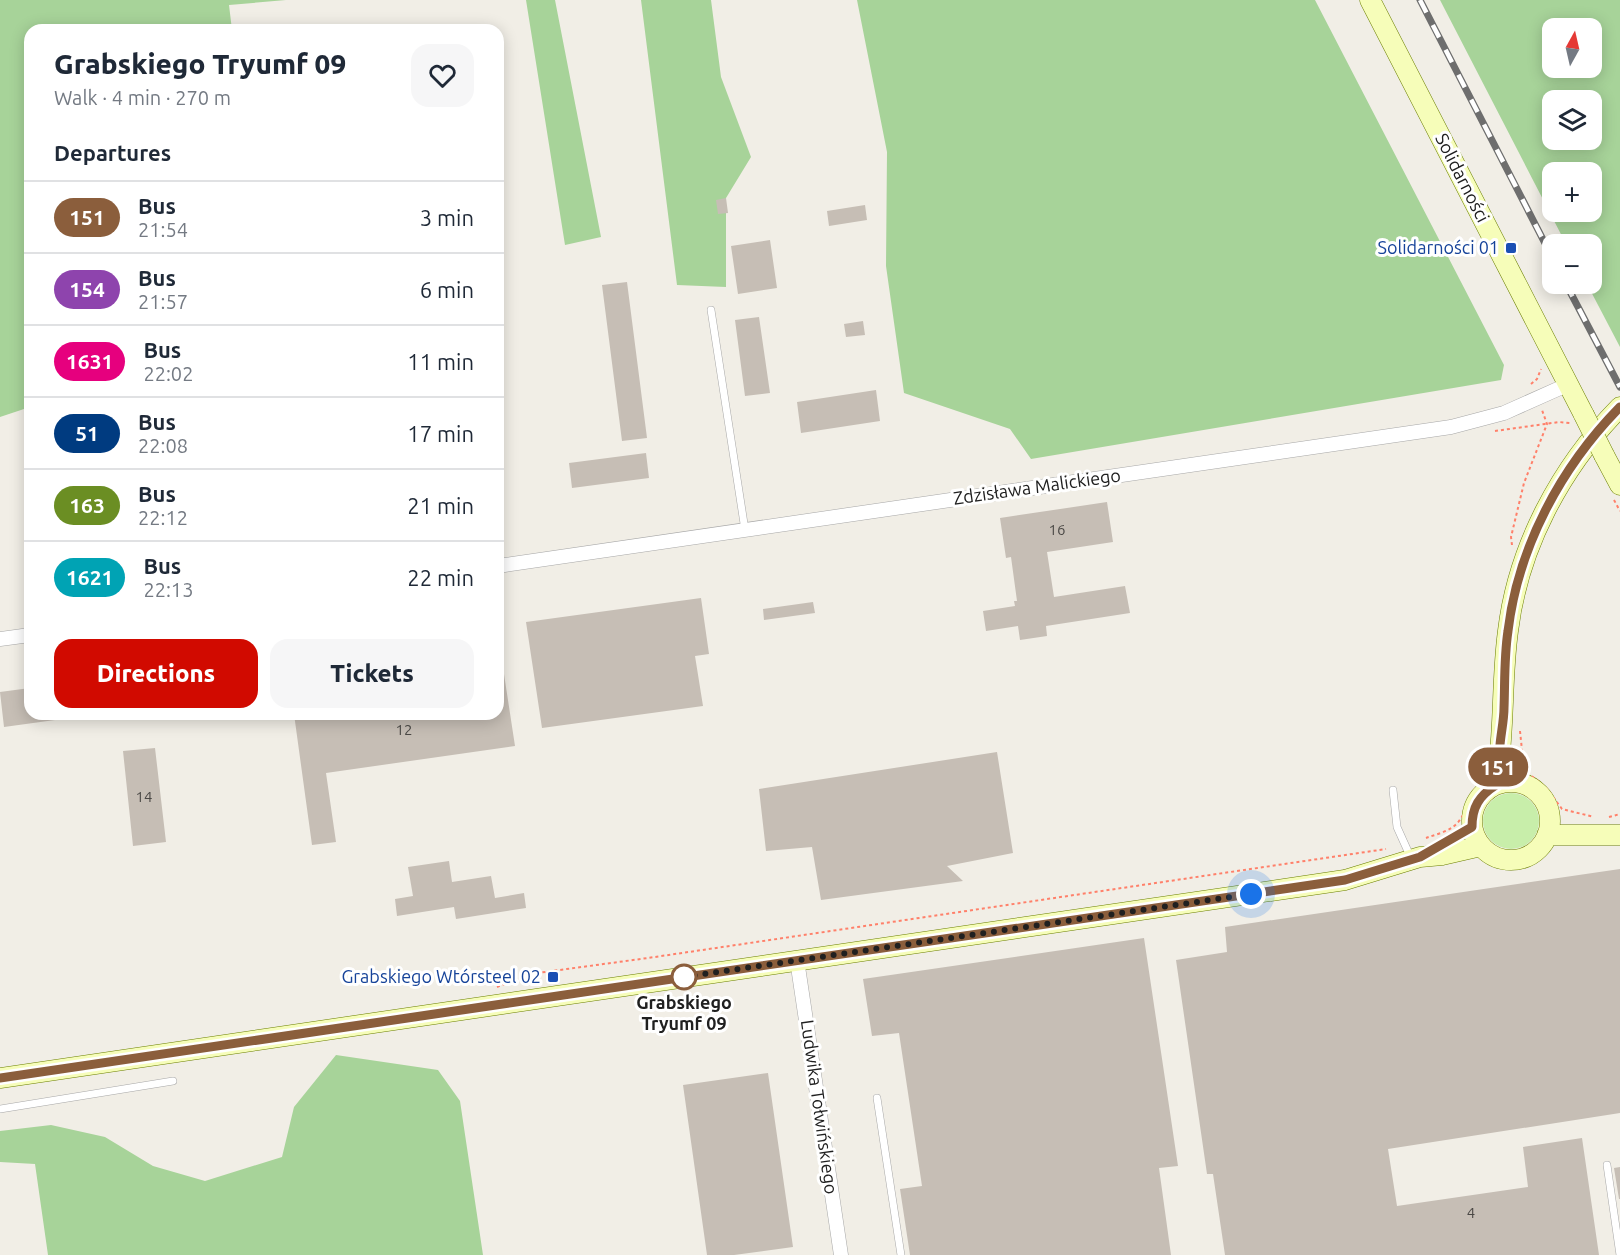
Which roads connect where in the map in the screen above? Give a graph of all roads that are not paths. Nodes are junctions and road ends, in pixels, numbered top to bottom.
1 (1370, 0) edge
2 (711, 310) dead end
3 (1569, 384) junction
4 (1620, 407) edge
5 (1620, 485) edge
6 (745, 530) junction
7 (504, 565) edge
8 (24, 636) edge
9 (0, 639) edge
10 (1504, 709) junction
11 (1490, 782) junction
12 (1516, 783) junction
13 (1393, 790) dead end
14 (1549, 814) junction
15 (1610, 826) edge
16 (1472, 827) junction
17 (1547, 835) junction
18 (1481, 846) junction
19 (1412, 854) junction
20 (797, 960) junction
21 (0, 1078) edge
22 (173, 1081) dead end
23 (877, 1098) dead end
24 (0, 1109) edge
25 (1607, 1165) dead end
26 (841, 1255) edge
27 (901, 1255) edge
28 (1620, 1255) edge

1 - 3 street, Solidarności
2 - 6 lane
3 - 5 street, Solidarności, bridge
3 - 6 street, Zdzisława Malickiego
4 - 10 street
6 - 7 street, Zdzisława Malickiego
8 - 9 street
10 - 11 street
10 - 12 street
11 - 12 street
11 - 16 street
12 - 14 street
13 - 19 lane
14 - 15 street
14 - 17 street
15 - 17 street
16 - 18 street
16 - 19 street
17 - 18 street
18 - 19 street
19 - 20 street
20 - 21 street
20 - 26 street, Ludwika Tołwińskiego
22 - 24 lane
23 - 27 lane
25 - 28 lane

